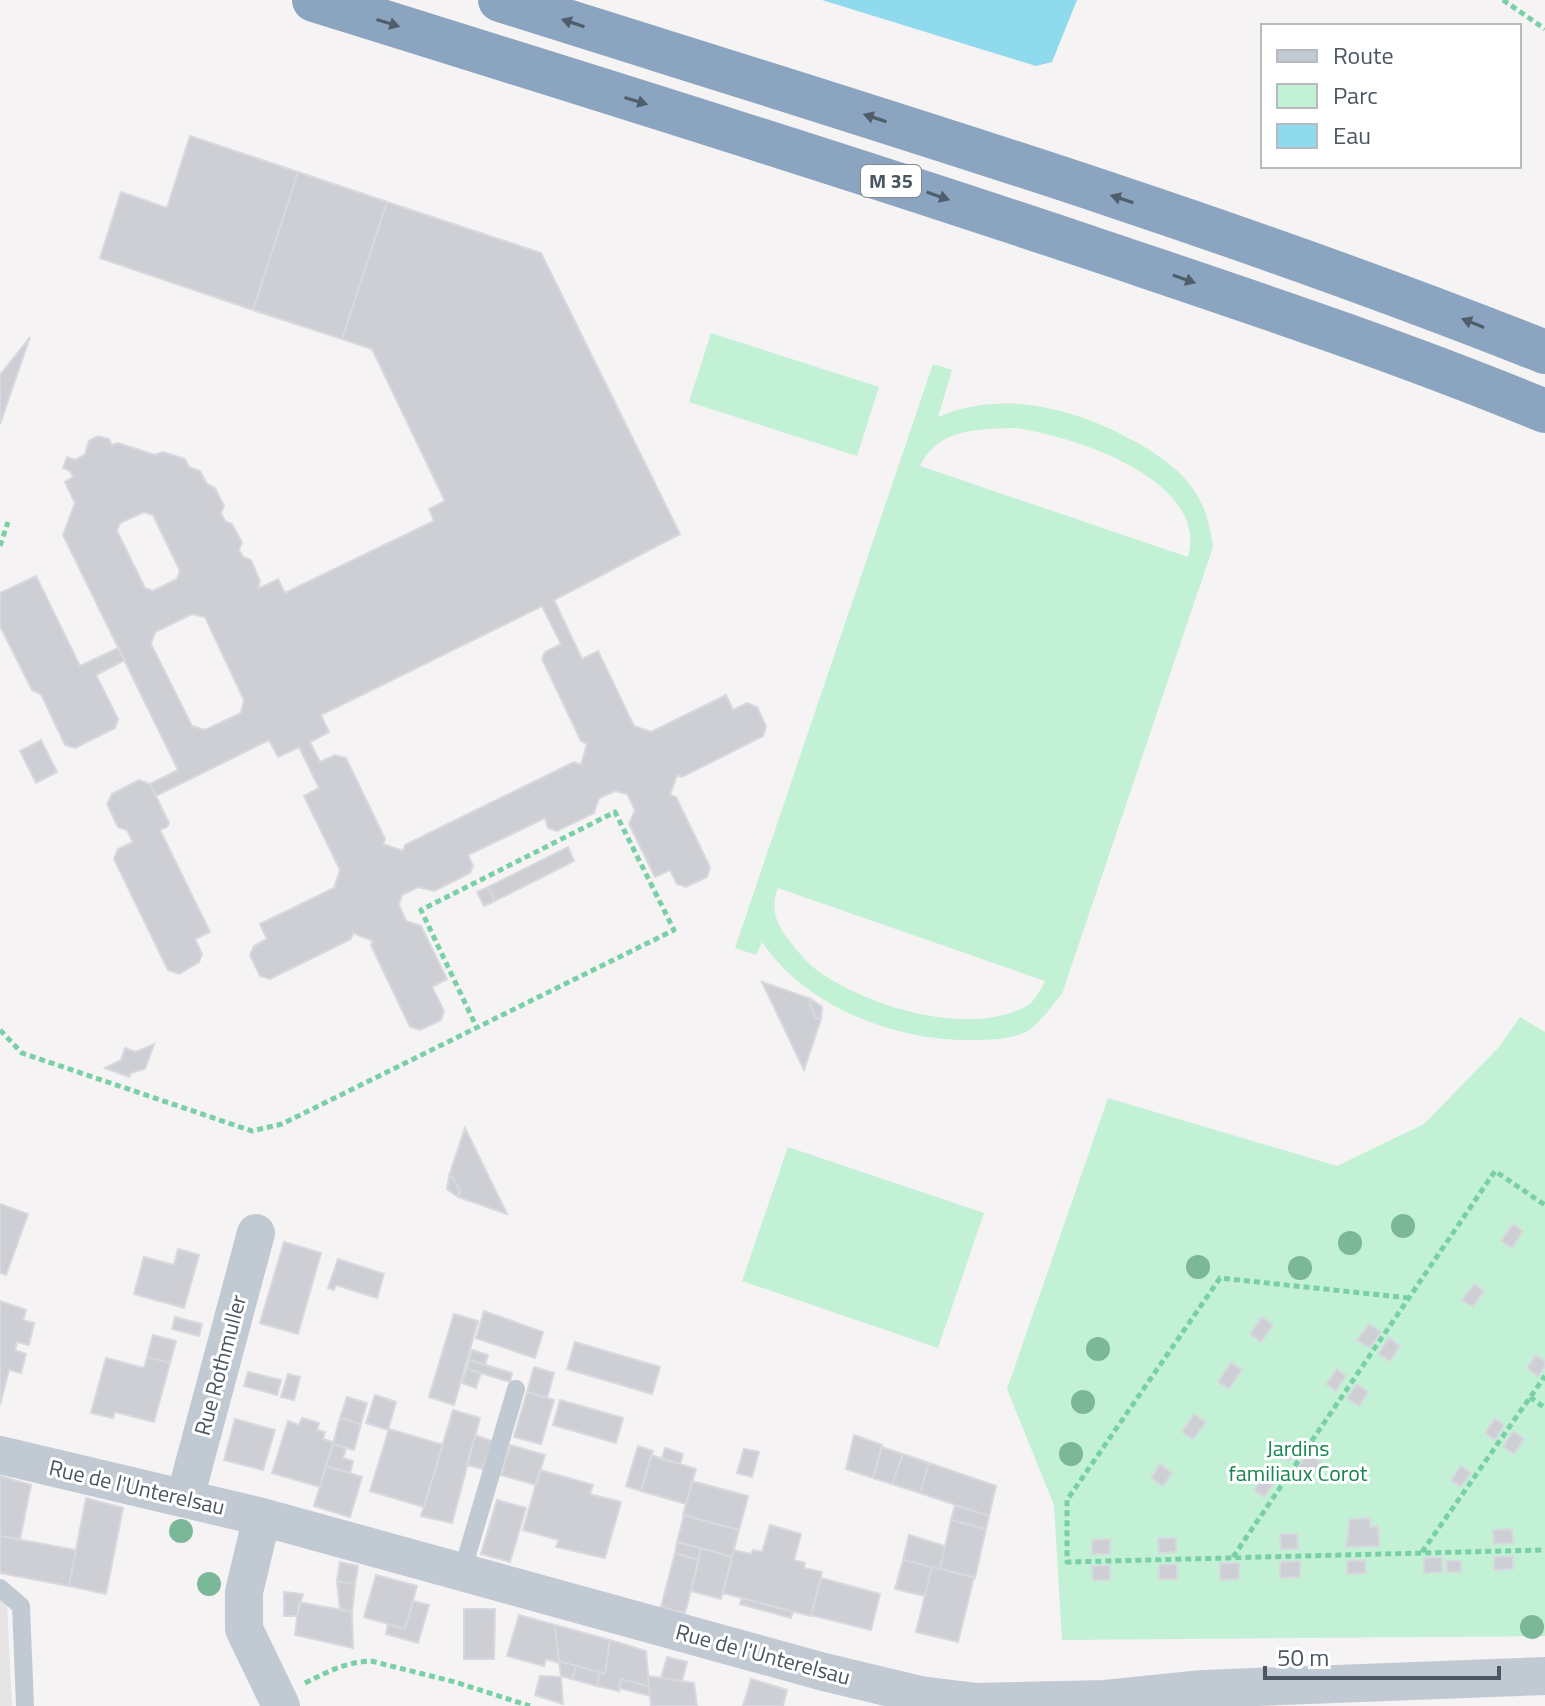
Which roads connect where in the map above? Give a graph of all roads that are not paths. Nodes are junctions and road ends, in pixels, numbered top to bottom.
1 (314, 0) edge
2 (500, 0) edge
3 (1545, 352) edge
4 (1545, 411) edge
5 (256, 1233) dead end
6 (516, 1389) dead end
7 (0, 1455) edge
8 (185, 1498) junction
9 (262, 1517) junction
10 (462, 1572) junction
11 (0, 1588) edge
12 (1545, 1676) edge
13 (278, 1702) edge
14 (977, 1704) edge
15 (25, 1706) edge

1 -> 4 highway, M 35
3 -> 2 highway, M 35
5 - 8 street, Rue Rothmuller
6 - 10 lane
7 - 8 street, Rue de l'Unterelsau
8 - 9 street, Rue de l'Unterelsau
9 - 10 street, Rue de l'Unterelsau
9 - 13 street
10 - 14 street, Rue de l'Unterelsau
11 - 15 lane
12 - 14 street, Rue de l'Unterelsau

